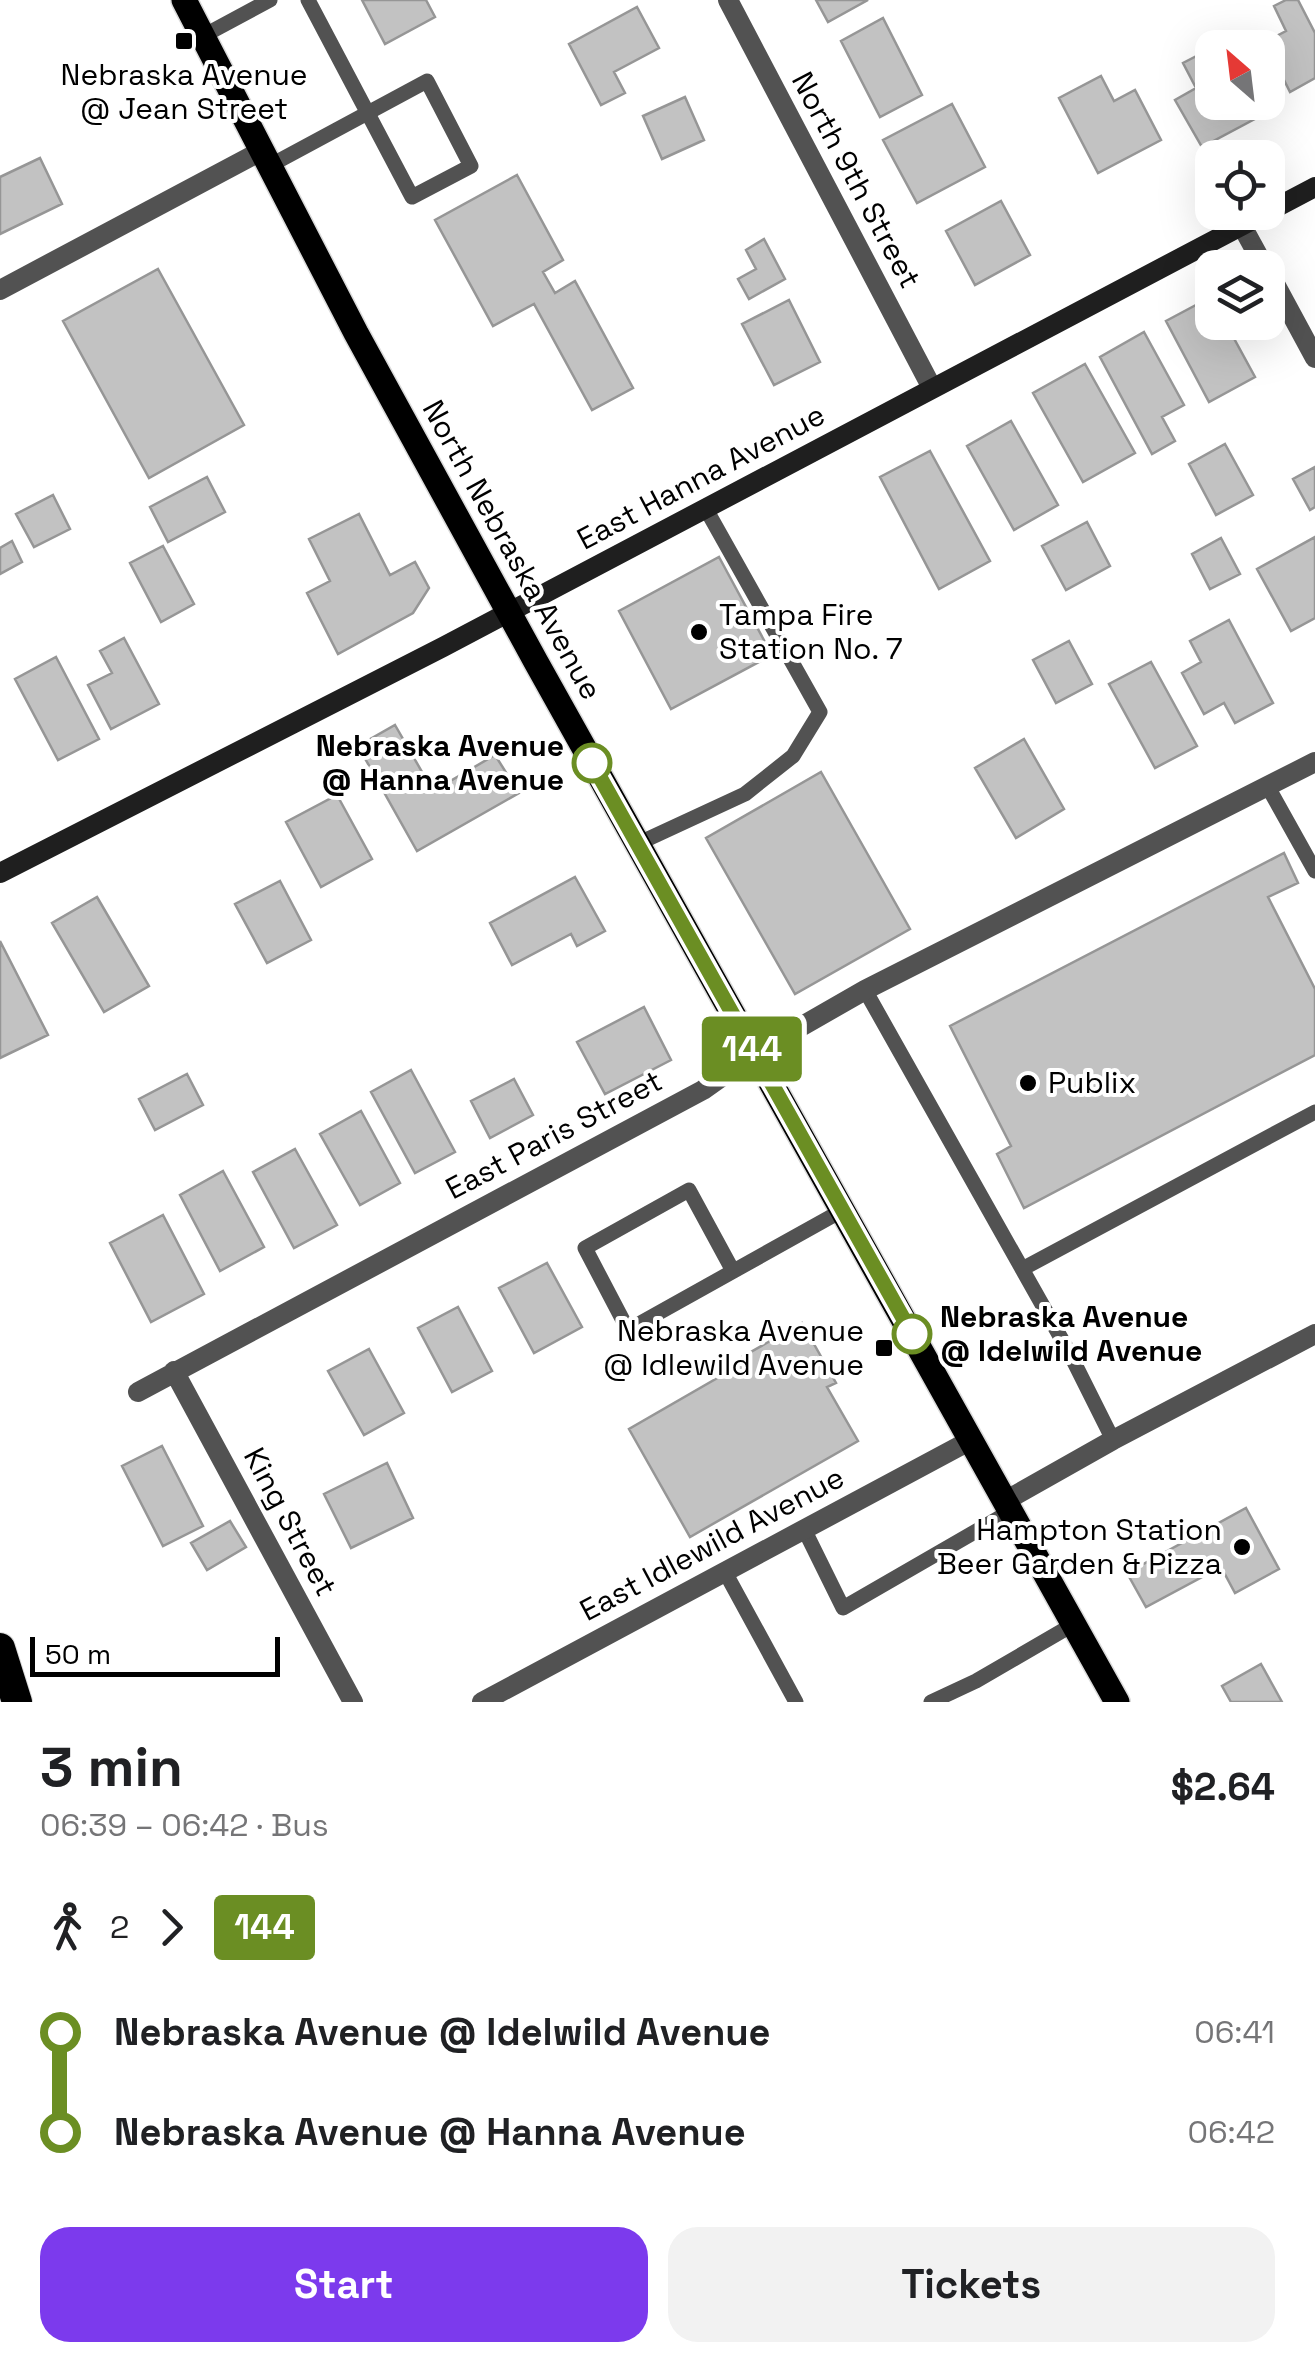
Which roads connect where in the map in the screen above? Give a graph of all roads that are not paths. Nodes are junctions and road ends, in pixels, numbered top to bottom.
1 (184, 0) edge
2 (270, 0) edge
3 (308, 0) edge
4 (728, 0) edge
5 (203, 36) junction
6 (368, 113) junction
7 (267, 157) junction
8 (1315, 187) edge
9 (1285, 203) edge
10 (1234, 230) edge
11 (0, 290) edge
12 (1285, 304) edge
13 (1315, 358) edge
14 (932, 388) junction
15 (706, 508) junction
16 (509, 613) junction
17 (1315, 762) edge
18 (1268, 787) junction
19 (637, 844) junction
20 (1315, 870) edge
21 (0, 874) edge
22 (866, 990) junction
23 (755, 1053) junction
24 (1315, 1112) edge
25 (843, 1210) junction
26 (1022, 1269) junction
27 (733, 1271) junction
28 (1315, 1334) edge
29 (174, 1372) junction
30 (138, 1392) dead end
31 (971, 1440) junction
32 (1113, 1440) junction
33 (1008, 1506) junction
34 (804, 1529) junction
35 (725, 1572) junction
36 (1074, 1624) junction
37 (0, 1648) edge
38 (18, 1702) edge
39 (353, 1702) edge
40 (482, 1702) edge
41 (796, 1702) edge
42 (931, 1702) edge
43 (1117, 1702) edge

1 - 5 main road, North Nebraska Avenue
2 - 5 lane
3 - 6 lane
4 - 14 street, North 9th Street
5 - 7 main road, North Nebraska Avenue
6 - 6 lane
6 - 7 lane
7 - 11 street
7 - 16 main road, North Nebraska Avenue
8 - 9 street, East Hanna Avenue
10 - 14 street, East Hanna Avenue
12 - 13 street
14 - 15 street, East Hanna Avenue
15 - 16 street, East Hanna Avenue
15 - 19 lane
16 - 19 main road, North Nebraska Avenue
16 - 21 street, East Hanna Avenue
17 - 18 street, East Paris Street
18 - 20 lane
18 - 22 street, East Paris Street
19 - 23 main road, North Nebraska Avenue
22 - 23 street, East Paris Street
22 - 26 lane
23 - 25 main road, North Nebraska Avenue
23 - 29 street, East Paris Street
24 - 26 lane
25 - 27 lane
25 - 31 main road, North Nebraska Avenue
26 - 32 lane
27 - 27 lane
28 - 32 street
29 - 30 street, East Paris Street
29 - 39 street, King Street
31 - 33 main road, North Nebraska Avenue
31 - 34 street, East Idlewild Avenue
32 - 33 street
33 - 34 lane
33 - 36 main road, North Nebraska Avenue
34 - 35 street, East Idlewild Avenue
35 - 40 street, East Idlewild Avenue
35 - 41 lane
36 - 42 lane
36 - 43 main road, North Nebraska Avenue
37 - 38 highway

